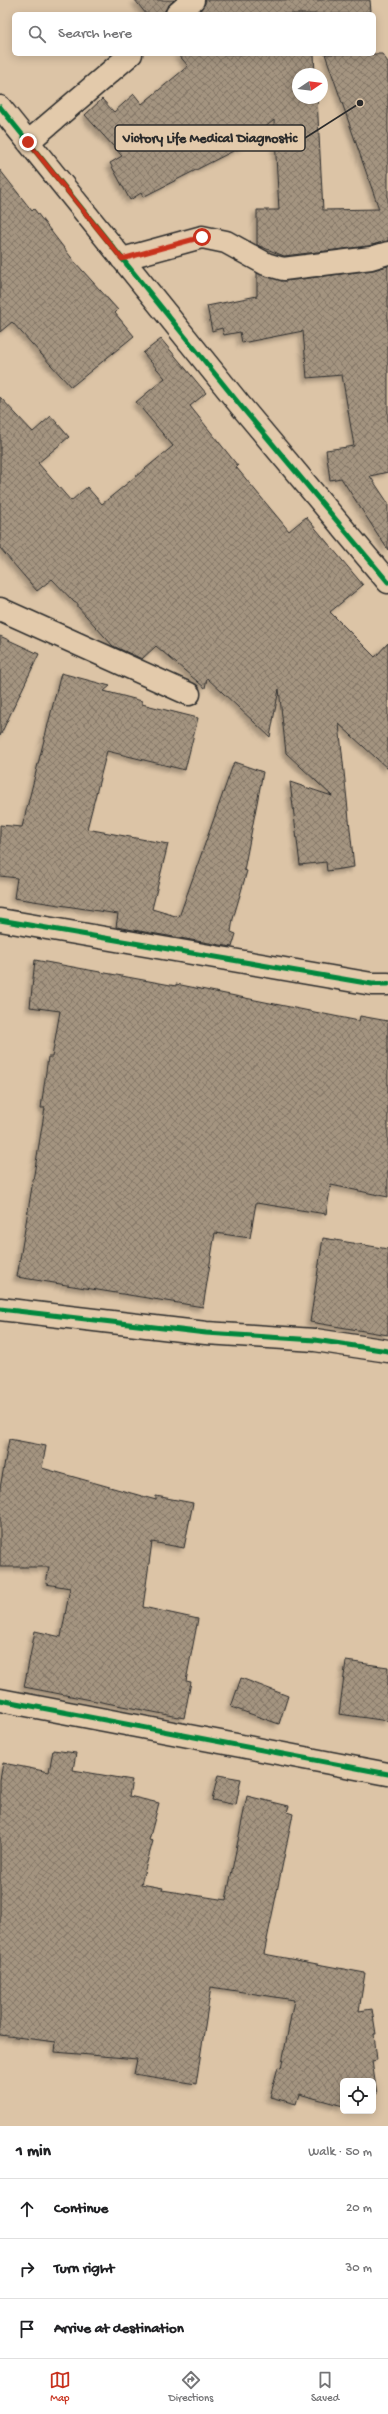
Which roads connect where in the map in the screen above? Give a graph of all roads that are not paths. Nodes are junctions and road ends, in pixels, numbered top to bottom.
1 (193, 0) edge
2 (179, 12) edge
3 (129, 56) edge
4 (0, 107) edge
5 (28, 142) junction
6 (388, 252) edge
7 (122, 259) junction
8 (388, 582) edge
9 (0, 609) edge
10 (189, 694) dead end
11 (0, 920) edge
12 (388, 984) edge
13 (0, 1309) edge
14 (388, 1352) edge
15 (0, 1700) edge
16 (388, 1774) edge

1 - 2 street
3 - 5 street
4 - 5 street
5 - 7 street
6 - 7 street
7 - 8 street
9 - 10 street
11 - 12 street
13 - 14 street
15 - 16 street

